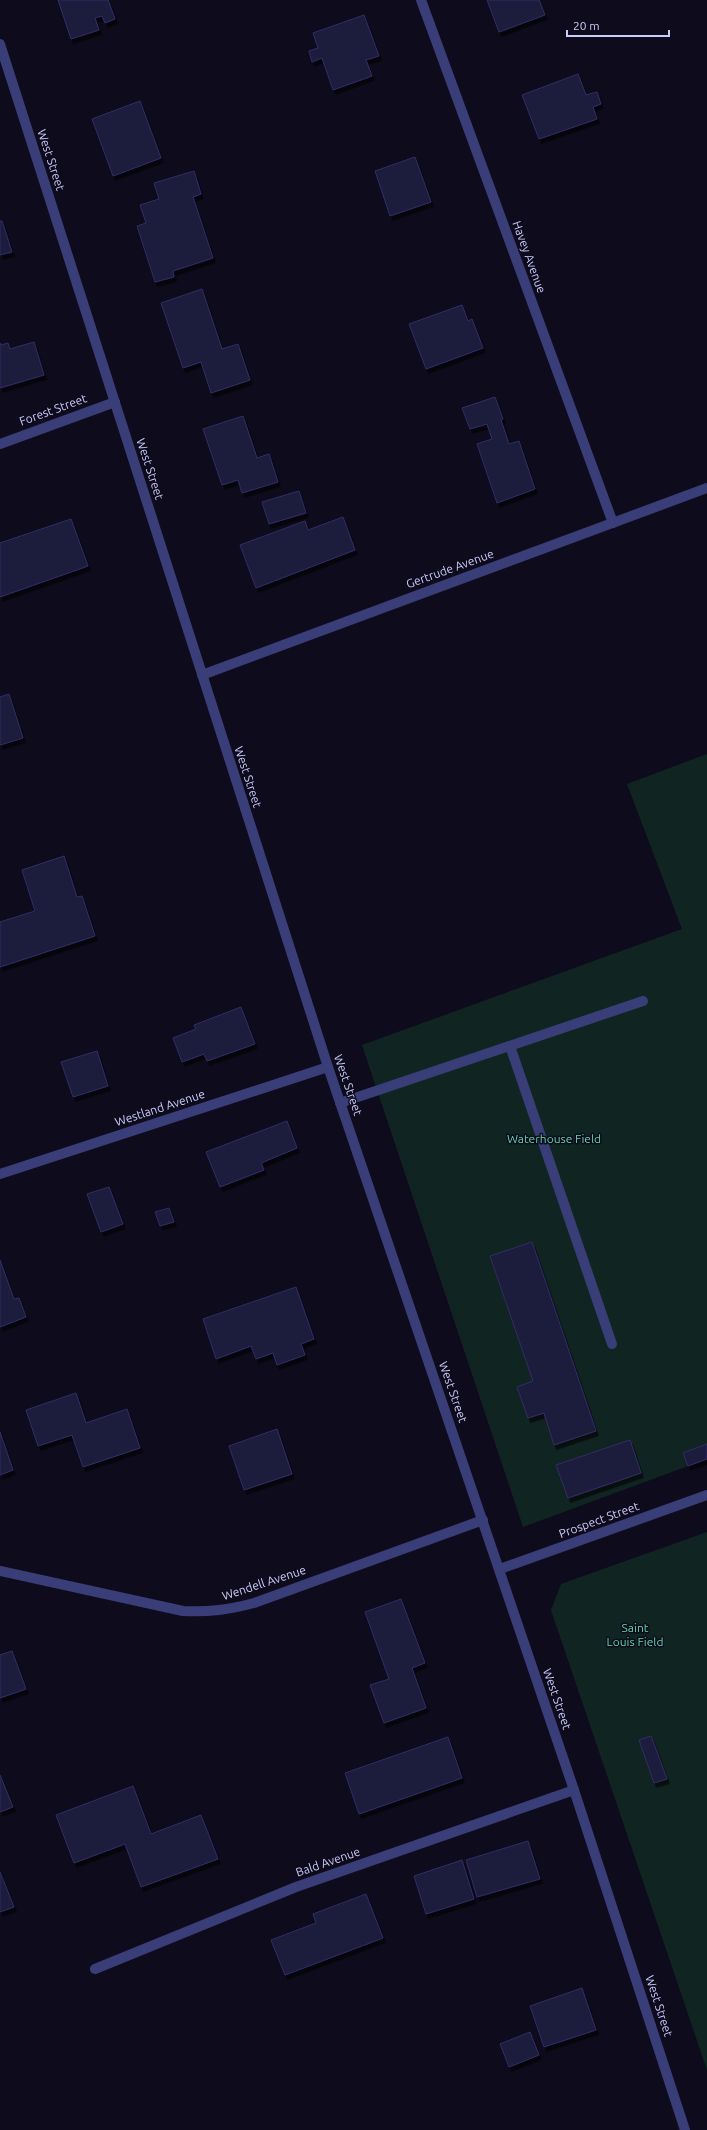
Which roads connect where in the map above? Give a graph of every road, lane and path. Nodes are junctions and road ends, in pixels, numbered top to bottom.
1 (421, 0) edge
2 (0, 44) edge
3 (115, 402) junction
4 (0, 444) edge
5 (707, 488) edge
6 (613, 523) junction
7 (202, 674) junction
8 (643, 1001) dead end
9 (510, 1046) junction
10 (328, 1067) junction
11 (340, 1103) junction
12 (0, 1174) edge
13 (612, 1344) dead end
14 (707, 1495) edge
15 (483, 1520) junction
16 (500, 1569) junction
17 (0, 1571) edge
18 (574, 1790) junction
19 (95, 1969) dead end
20 (685, 2130) edge

1 - 6 street, Havey Avenue
2 - 3 street, West Street
3 - 4 street, Forest Street
3 - 7 street, West Street
5 - 6 street, Gertrude Avenue
6 - 7 street, Gertrude Avenue
7 - 10 street, West Street
8 - 9 street
9 - 11 street
9 - 13 street
10 - 11 street, West Street
10 - 12 street, Westland Avenue
11 - 15 street, West Street
14 - 16 street, Prospect Street
15 - 16 street, West Street
15 - 17 street, Wendell Avenue
16 - 18 street, West Street
18 - 19 street, Bald Avenue
18 - 20 street, West Street

